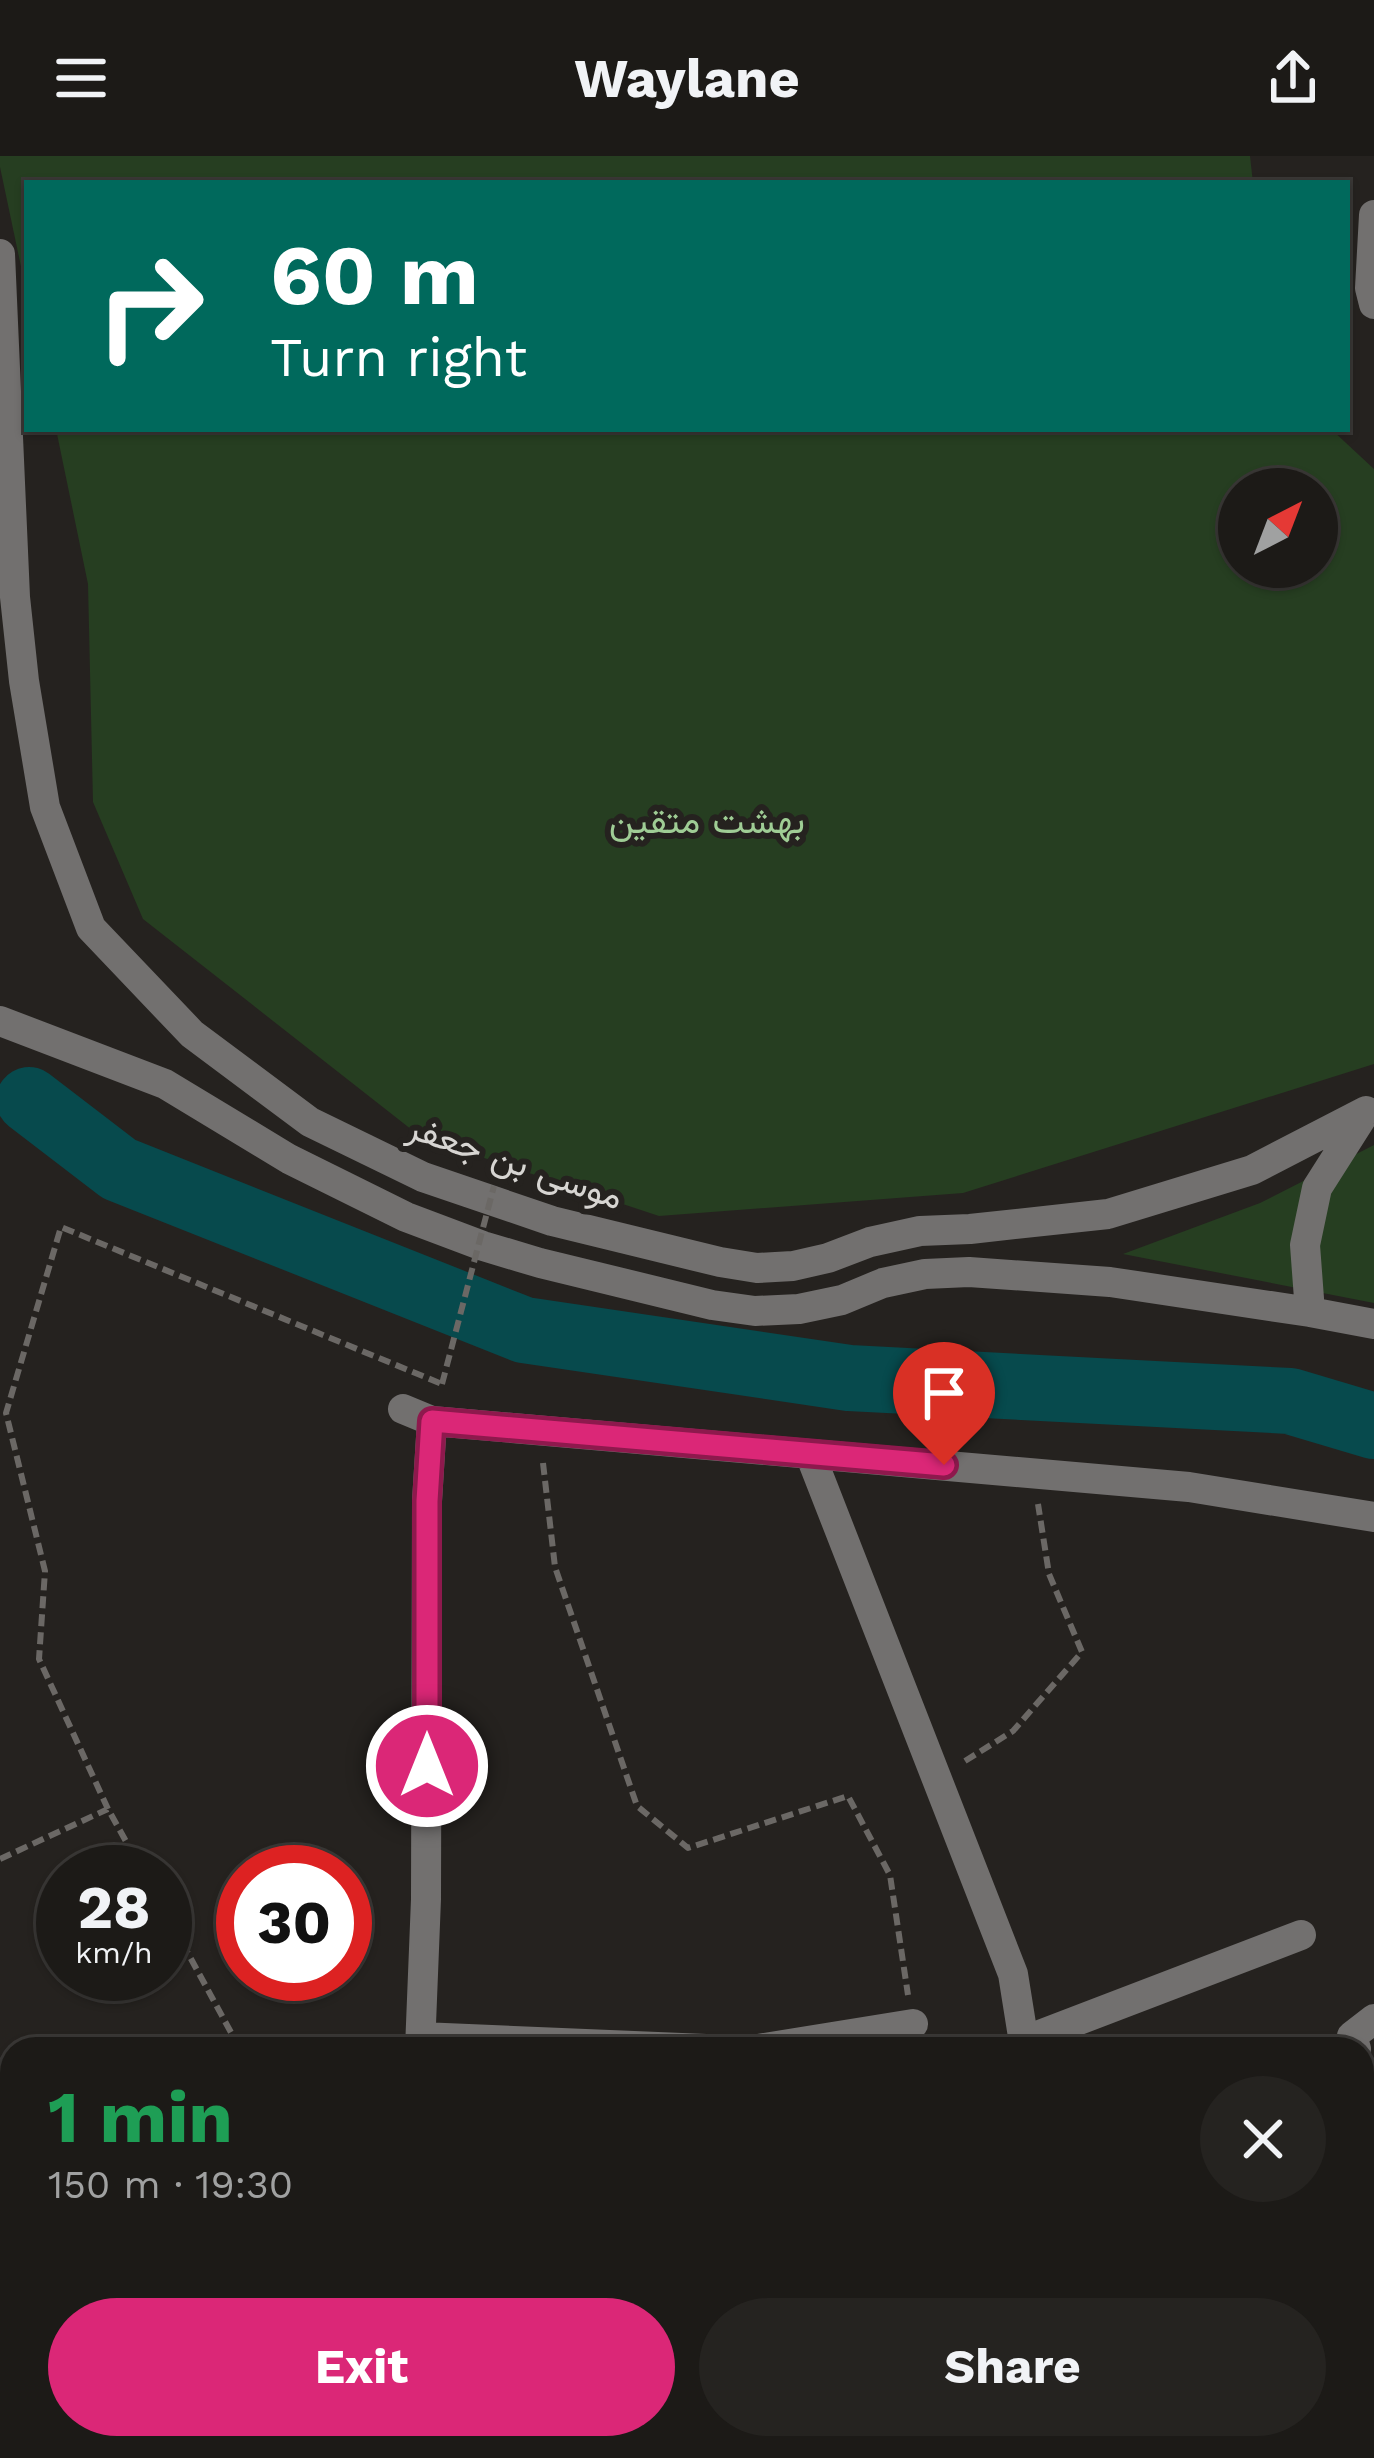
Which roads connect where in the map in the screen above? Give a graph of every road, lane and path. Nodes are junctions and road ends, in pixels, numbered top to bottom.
1 (1374, 215) edge
2 (0, 254) edge
3 (1374, 304) edge
4 (8, 604) edge
5 (0, 1021) edge
6 (1370, 1110) edge
7 (494, 1186) dead end
8 (1310, 1312) junction
9 (1374, 1324) edge
10 (3, 1416) edge
11 (539, 1430) junction
12 (810, 1454) junction
13 (1033, 1473) junction
14 (1374, 1516) edge
15 (937, 1779) junction
16 (109, 1809) junction
17 (128, 1845) edge
18 (0, 1859) edge
19 (1301, 1935) dead end
20 (192, 1961) edge
21 (913, 2024) joint
22 (233, 2037) edge
23 (421, 2037) edge
24 (832, 2037) edge
25 (1023, 2037) edge
26 (1044, 2037) edge

1 - 3 street
2 - 4 street, موسی بن جعفر
4 - 6 street, موسی بن جعفر
5 - 8 street
6 - 8 street
7 - 10 path, bridge
8 - 9 street
10 - 16 path
11 - 12 street
11 - 21 path
11 - 23 street
12 - 13 street
12 - 15 street
13 - 14 street
13 - 15 path
15 - 25 street
16 - 17 path
16 - 18 path
19 - 26 street
20 - 22 path
21 - 24 street

